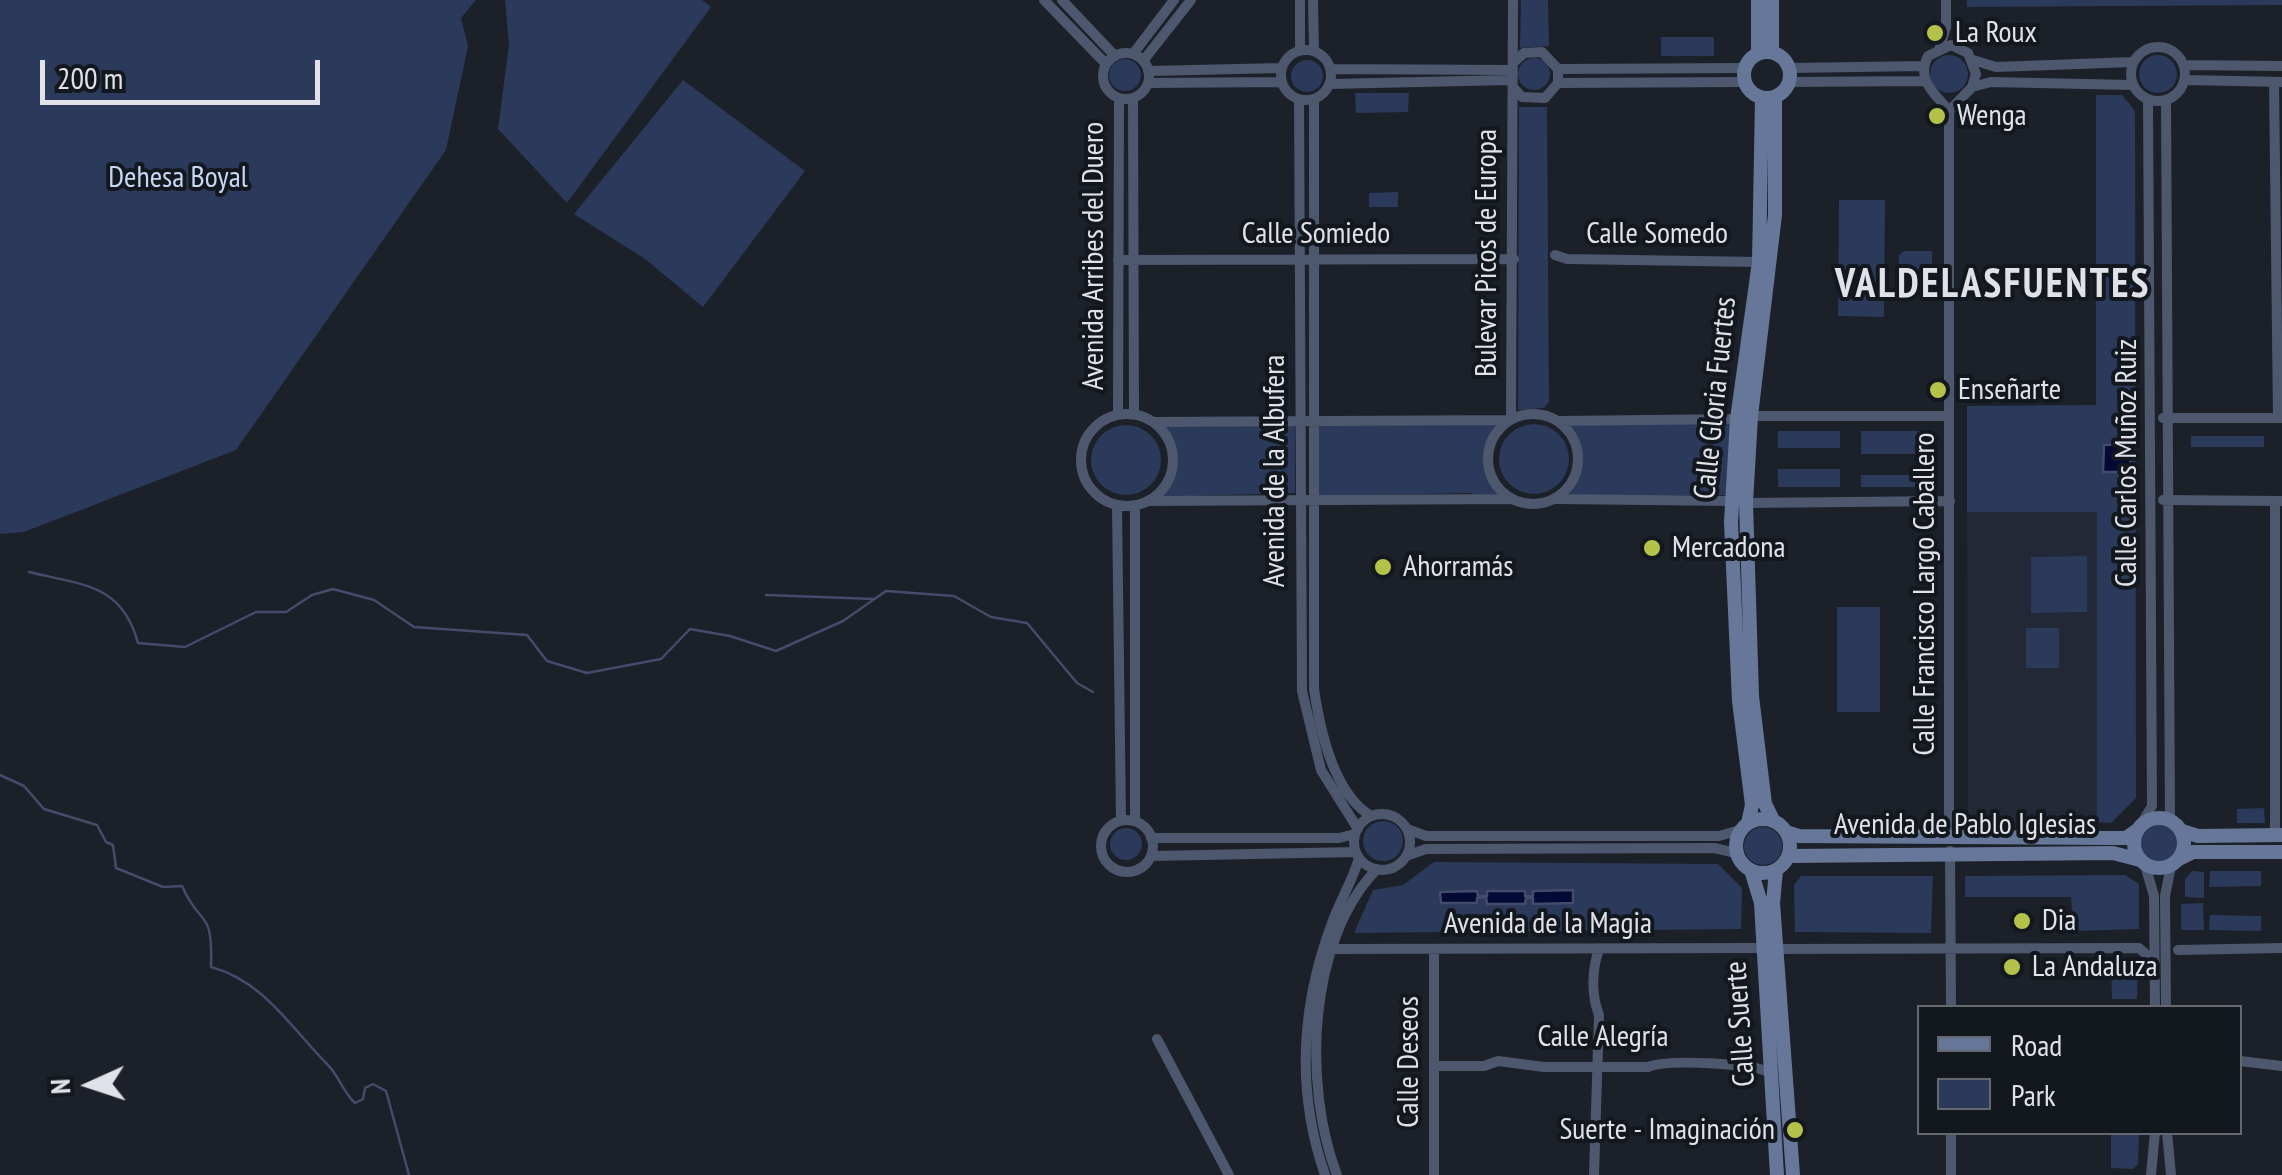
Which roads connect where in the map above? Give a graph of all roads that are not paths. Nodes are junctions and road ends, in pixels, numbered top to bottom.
1 (1044, 0) edge
2 (1062, 0) edge
3 (1174, 0) edge
4 (1190, 0) edge
5 (1300, 0) edge
6 (1313, 0) edge
7 (1513, 0) edge
8 (1758, 0) edge
9 (1772, 0) edge
10 (1946, 0) edge
11 (1946, 27) junction
12 (1940, 47) junction
13 (1960, 48) junction
14 (1300, 50) junction
15 (1314, 51) junction
16 (1765, 52) junction
17 (1110, 60) junction
18 (1973, 60) junction
19 (2132, 62) junction
20 (2184, 65) junction
21 (1923, 66) junction
22 (2282, 66) edge
23 (1143, 67) junction
24 (1282, 68) junction
25 (1331, 69) junction
26 (1558, 69) junction
27 (1511, 75) junction
28 (1744, 75) junction
29 (1790, 75) junction
30 (1924, 80) junction
31 (2185, 80) junction
32 (1282, 82) junction
33 (1558, 82) junction
34 (2278, 82) edge
35 (1330, 84) junction
36 (2132, 85) junction
37 (1972, 88) junction
38 (1936, 96) junction
39 (1961, 97) junction
40 (1119, 98) junction
41 (1132, 98) junction
42 (1768, 98) junction
43 (2148, 99) junction
44 (1299, 100) junction
45 (1314, 100) junction
46 (2166, 100) junction
47 (1949, 111) junction
48 (2278, 206) edge
49 (1755, 258) junction
50 (1514, 259) junction
51 (1118, 260) junction
52 (1132, 260) junction
53 (1300, 260) junction
54 (1314, 260) junction
55 (1555, 260) dead end
56 (2280, 312) edge
57 (1118, 414) junction
58 (1134, 414) junction
59 (1950, 416) junction
60 (1744, 418) junction
61 (2152, 418) junction
62 (2167, 418) junction
63 (2280, 418) edge
64 (1511, 420) junction
65 (1300, 421) junction
66 (1313, 421) junction
67 (1558, 421) junction
68 (1154, 422) junction
69 (1512, 499) junction
70 (1555, 499) junction
71 (1300, 500) junction
72 (1314, 500) junction
73 (2152, 500) junction
74 (2167, 500) junction
75 (1150, 501) junction
76 (1950, 501) junction
77 (2278, 501) edge
78 (1739, 502) junction
79 (1117, 506) junction
80 (1135, 506) junction
81 (2278, 606) edge
82 (2278, 710) edge
83 (1372, 816) junction
84 (1774, 820) junction
85 (1120, 821) junction
86 (1135, 821) junction
87 (1744, 826) junction
88 (2176, 826) junction
89 (2138, 828) junction
90 (1407, 829) junction
91 (1356, 832) junction
92 (1786, 832) junction
93 (2278, 835) edge
94 (1152, 838) junction
95 (1950, 844) junction
96 (1736, 852) junction
97 (2282, 852) edge
98 (1358, 855) junction
99 (1151, 856) junction
100 (1406, 856) junction
101 (1788, 856) junction
102 (2142, 862) junction
103 (2175, 862) junction
104 (1377, 870) junction
105 (1751, 870) junction
106 (1776, 870) junction
107 (2160, 933) junction
108 (1770, 948) junction
109 (1950, 948) junction
110 (2139, 948) junction
111 (2282, 948) edge
112 (1334, 949) junction
113 (1434, 949) junction
114 (1599, 949) junction
115 (2178, 950) junction
116 (2160, 961) junction
117 (1951, 1005) edge
118 (2155, 1005) edge
119 (2166, 1005) edge
120 (1156, 1039) dead end
121 (2242, 1061) edge
122 (1434, 1066) junction
123 (2282, 1066) edge
124 (1599, 1067) junction
125 (1772, 1073) junction
126 (1951, 1135) edge
127 (2155, 1135) edge
128 (2166, 1135) edge
129 (1229, 1175) edge
130 (1325, 1175) edge
131 (1337, 1175) edge
132 (1434, 1175) edge
133 (1594, 1175) edge
134 (1777, 1175) edge
135 (1792, 1175) edge
136 (1951, 1175) edge
137 (2151, 1175) edge
138 (2171, 1175) edge

1 - 17 street
2 - 17 street
3 - 23 street
4 - 23 street
5 - 14 street
6 - 15 street
7 - 27 street, Bulevar Picos de Europa
8 - 16 main road
9 - 16 main road
10 - 11 street
11 - 12 street
11 - 13 street
12 - 13 street
12 - 21 street
13 - 18 street
14 - 15 street
14 - 24 street
15 - 25 street
16 - 28 main road
16 - 29 main road
17 - 23 street
17 - 40 street
18 - 19 street
18 - 37 street
19 - 20 street
19 - 36 street
20 - 22 street
20 - 31 street
21 - 29 street
21 - 30 street
23 - 24 street
23 - 32 street
23 - 41 street
24 - 32 street
25 - 27 street
25 - 35 street
26 - 27 street
26 - 28 street
26 - 33 street
27 - 33 street
27 - 35 street
27 - 50 street, Bulevar Picos de Europa
28 - 33 street
28 - 42 main road
29 - 30 street
29 - 42 main road
30 - 38 street
31 - 34 street
31 - 46 street
32 - 44 street
34 - 48 street
35 - 45 street
36 - 37 street
36 - 43 street
37 - 39 street
38 - 39 street
38 - 47 street
39 - 47 street
40 - 41 street
40 - 51 street, Avenida Arribes del Duero
41 - 52 street, Avenida Arribes del Duero
42 - 49 main road, Calle Gloria Fuertes
42 - 60 main road, Calle Gloria Fuertes
43 - 46 street
43 - 61 street, Calle Carlos Muñoz Ruiz
44 - 45 street
44 - 53 street, Avenida de la Albufera
45 - 54 street, Avenida de la Albufera
46 - 62 street, Calle Carlos Muñoz Ruiz
47 - 59 street, Calle Francisco Largo Caballero
48 - 56 street
49 - 55 street, Calle Somedo
49 - 60 main road, Calle Gloria Fuertes
50 - 54 street, Calle Somiedo
50 - 64 street, Bulevar Picos de Europa
51 - 52 street, Calle Somiedo
51 - 57 street, Avenida Arribes del Duero
52 - 53 street, Calle Somiedo
52 - 58 street, Avenida Arribes del Duero
53 - 54 street, Calle Somiedo
53 - 65 street, Avenida de la Albufera
54 - 66 street, Avenida de la Albufera
56 - 63 street
57 - 58 street
57 - 79 street
58 - 68 street
59 - 60 street
59 - 76 street, Calle Francisco Largo Caballero
60 - 67 street
60 - 78 main road, Calle Gloria Fuertes
61 - 62 street
61 - 73 street, Calle Carlos Muñoz Ruiz
62 - 63 street
62 - 74 street, Calle Carlos Muñoz Ruiz
64 - 66 street
64 - 67 street
64 - 69 street
65 - 66 street
65 - 68 street
65 - 71 street, Avenida de la Albufera
66 - 72 street, Avenida de la Albufera
67 - 70 street
68 - 75 street
69 - 70 street
69 - 72 street
70 - 78 street
71 - 72 street
71 - 75 street
71 - 91 street, Avenida de la Albufera
72 - 83 street, Avenida de la Albufera
73 - 74 street
73 - 89 street, Calle Carlos Muñoz Ruiz
74 - 77 street
74 - 88 street, Calle Carlos Muñoz Ruiz
75 - 80 street
76 - 78 street
76 - 95 street, Calle Francisco Largo Caballero
77 - 81 street
78 - 84 main road, Calle Gloria Fuertes
78 - 87 main road, Calle Gloria Fuertes
79 - 80 street
79 - 85 street
80 - 86 street
81 - 82 street
82 - 93 street
83 - 90 street
83 - 91 street
84 - 87 main road
84 - 92 main road
85 - 86 street
85 - 99 street
86 - 94 street
87 - 90 street
87 - 96 main road
88 - 89 main road
88 - 93 main road
88 - 103 main road
89 - 95 main road, Avenida de Pablo Iglesias
89 - 102 main road
90 - 100 street
91 - 94 street
91 - 98 street
92 - 95 main road, Avenida de Pablo Iglesias
92 - 101 main road
94 - 99 street
95 - 101 main road, Avenida de Pablo Iglesias
95 - 102 main road, Avenida de Pablo Iglesias
95 - 109 street, Calle Francisco Largo Caballero
96 - 100 street
96 - 105 main road
97 - 103 main road
98 - 99 street
98 - 104 street
98 - 130 street
100 - 104 street
101 - 106 main road
102 - 103 main road
102 - 107 street
103 - 107 street
104 - 112 street
105 - 106 main road
105 - 108 main road, Calle Suerte
106 - 108 main road, Calle Suerte
107 - 110 street
107 - 115 street
107 - 116 street
108 - 109 street, Avenida de la Magia
108 - 114 street, Avenida de la Magia
108 - 125 main road, Calle Suerte
108 - 135 main road, Calle Suerte
109 - 110 street, Avenida de la Magia
109 - 117 street, Calle Francisco Largo Caballero
110 - 116 street
111 - 115 street
112 - 113 street, Avenida de la Magia
112 - 131 street
113 - 114 street, Avenida de la Magia
113 - 122 street, Calle Deseos
114 - 124 street
115 - 116 street
116 - 118 street
116 - 119 street
120 - 129 street
121 - 123 street
122 - 124 street, Calle Alegría
122 - 132 street, Calle Deseos
124 - 125 street, Calle Alegría
124 - 133 street
125 - 134 main road, Calle Suerte
126 - 136 street
127 - 137 street
128 - 138 street

